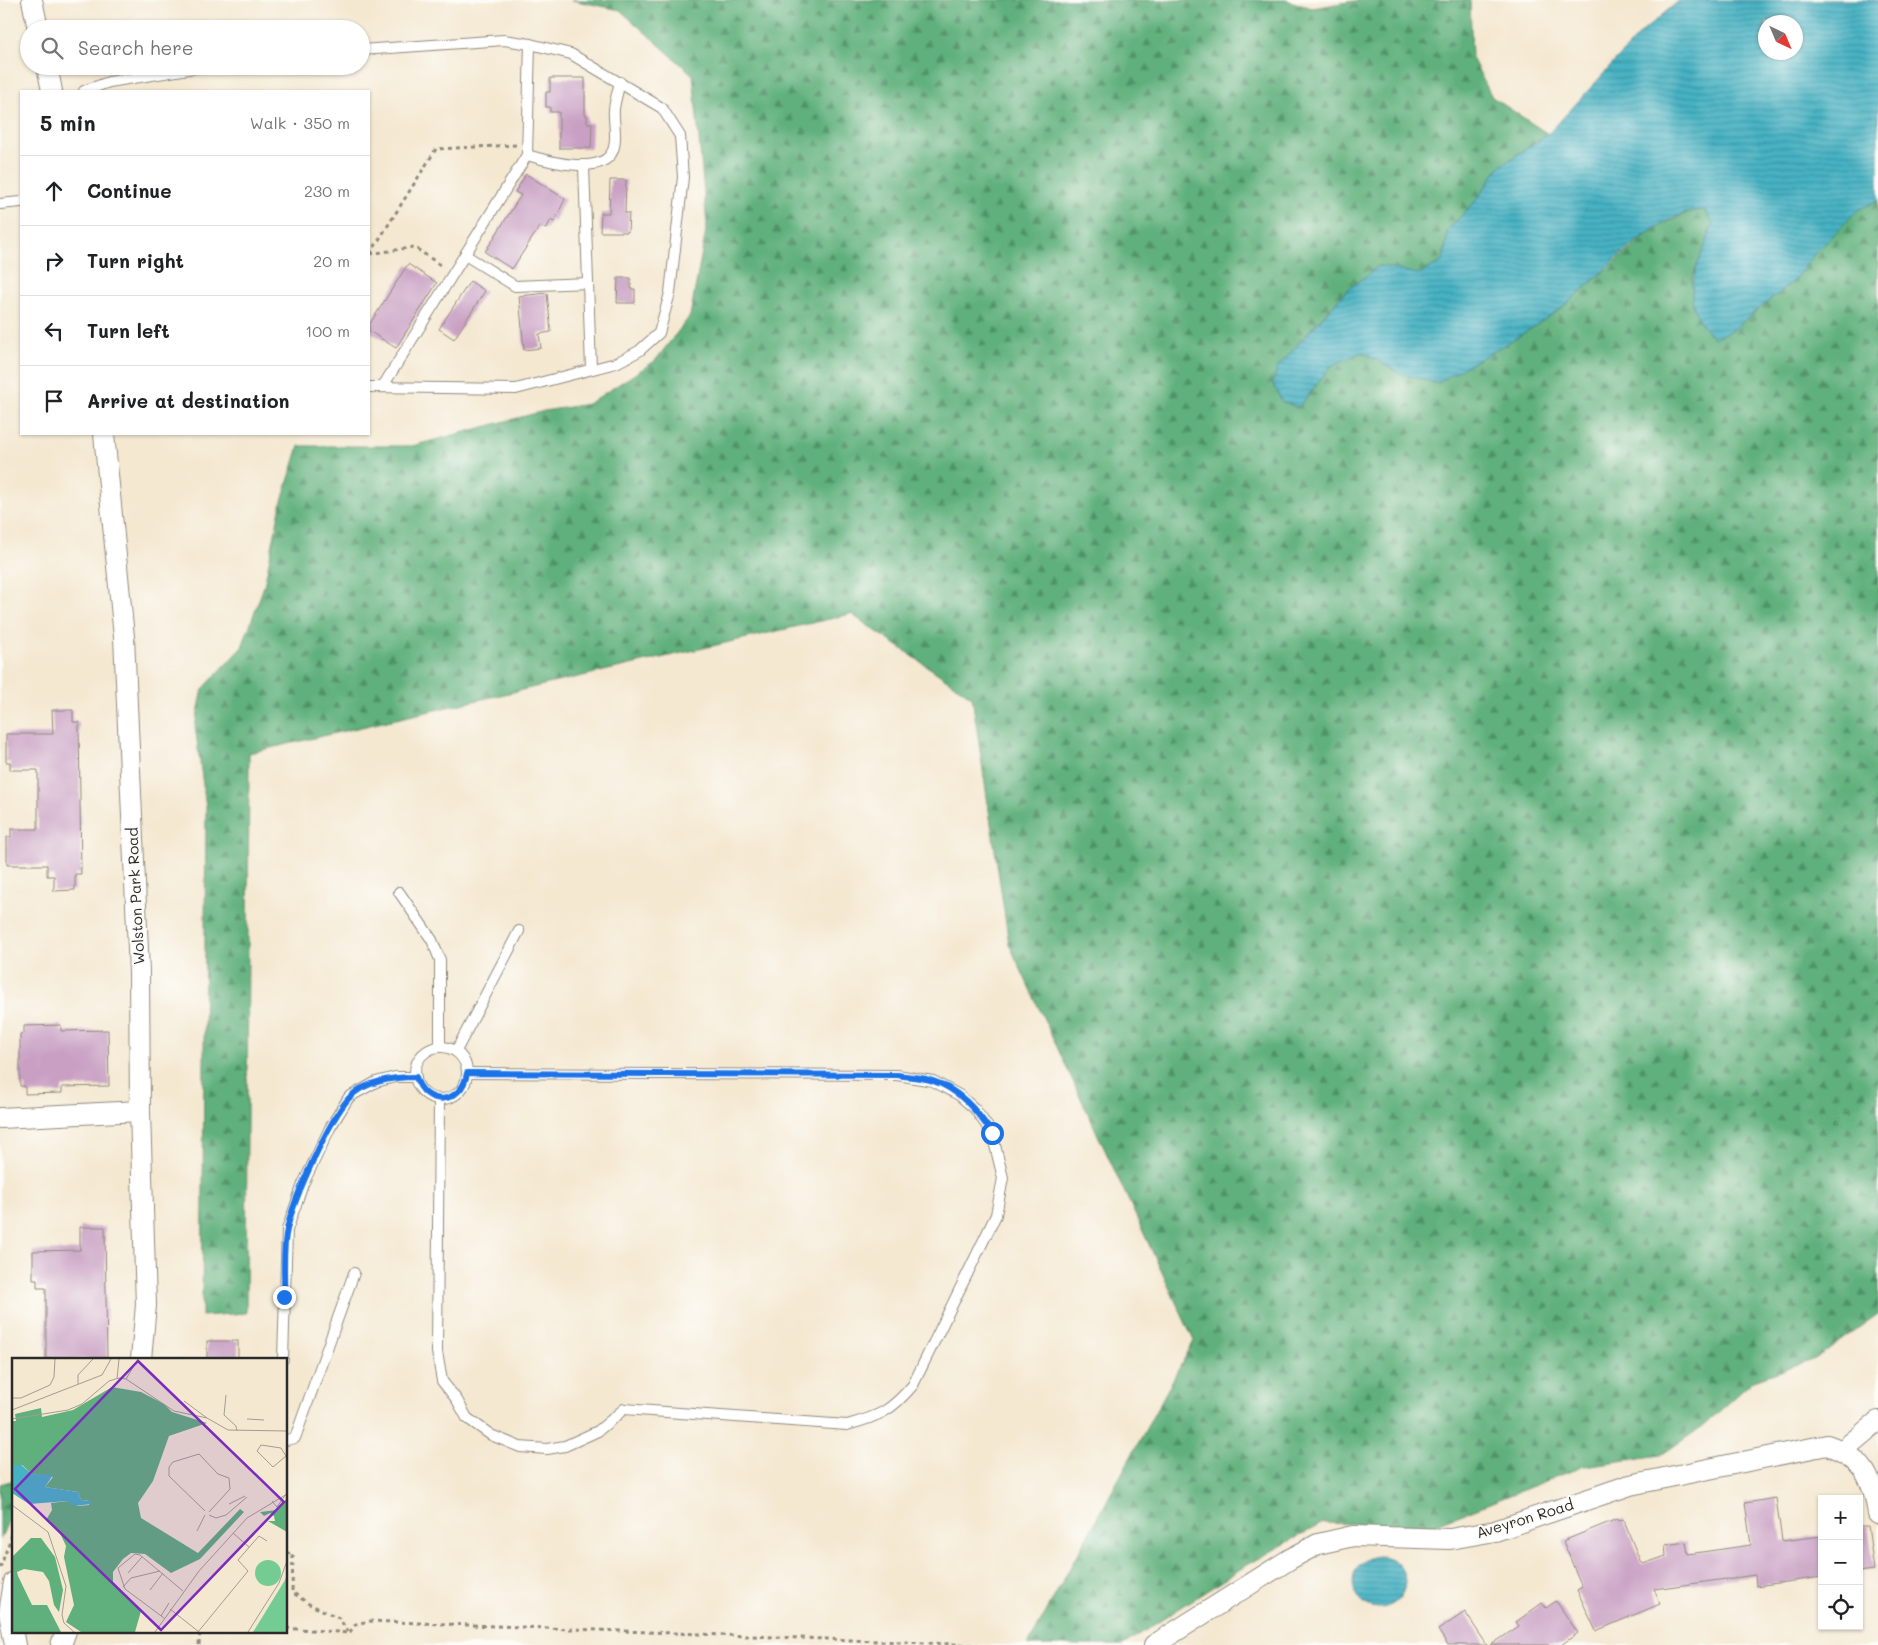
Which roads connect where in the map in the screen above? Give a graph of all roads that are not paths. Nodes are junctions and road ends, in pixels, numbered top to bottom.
1 (32, 0) edge
2 (36, 20) edge
3 (530, 44) junction
4 (370, 49) edge
5 (48, 75) edge
6 (152, 75) edge
7 (620, 82) junction
8 (52, 90) edge
9 (88, 90) edge
10 (527, 156) junction
11 (584, 166) junction
12 (20, 202) edge
13 (0, 204) edge
14 (465, 256) junction
15 (588, 283) junction
16 (591, 369) junction
17 (383, 386) junction
18 (370, 387) edge
19 (104, 435) edge
20 (399, 892) dead end
21 (519, 930) dead end
22 (440, 1047) junction
23 (456, 1051) junction
24 (467, 1073) junction
25 (416, 1077) junction
26 (439, 1099) junction
27 (140, 1110) junction
28 (0, 1118) edge
29 (354, 1273) dead end
30 (141, 1358) edge
31 (283, 1358) edge
32 (1878, 1421) edge
33 (288, 1440) edge
34 (1843, 1450) junction
35 (1878, 1514) edge
36 (12, 1589) edge
37 (12, 1626) edge
38 (13, 1632) edge
39 (66, 1632) edge
40 (16, 1645) edge
41 (61, 1645) edge
42 (1154, 1645) edge

1 - 2 street
3 - 4 lane
3 - 7 lane
3 - 10 lane
5 - 8 street
6 - 9 lane
7 - 11 lane
7 - 16 lane
10 - 11 lane
10 - 14 lane
11 - 15 lane
12 - 13 lane
14 - 15 lane
14 - 17 lane
15 - 16 lane
16 - 17 lane
17 - 18 lane
19 - 27 street, Wolston Park Road
20 - 22 lane
21 - 23 lane
22 - 23 lane
22 - 25 lane
23 - 24 lane
24 - 26 lane
24 - 26 lane
25 - 26 lane
25 - 31 lane
27 - 28 street
27 - 30 street, Wolston Park Road
29 - 33 lane
32 - 34 street
34 - 35 street
34 - 42 street, Aveyron Road
36 - 37 street
38 - 40 street
39 - 41 street

